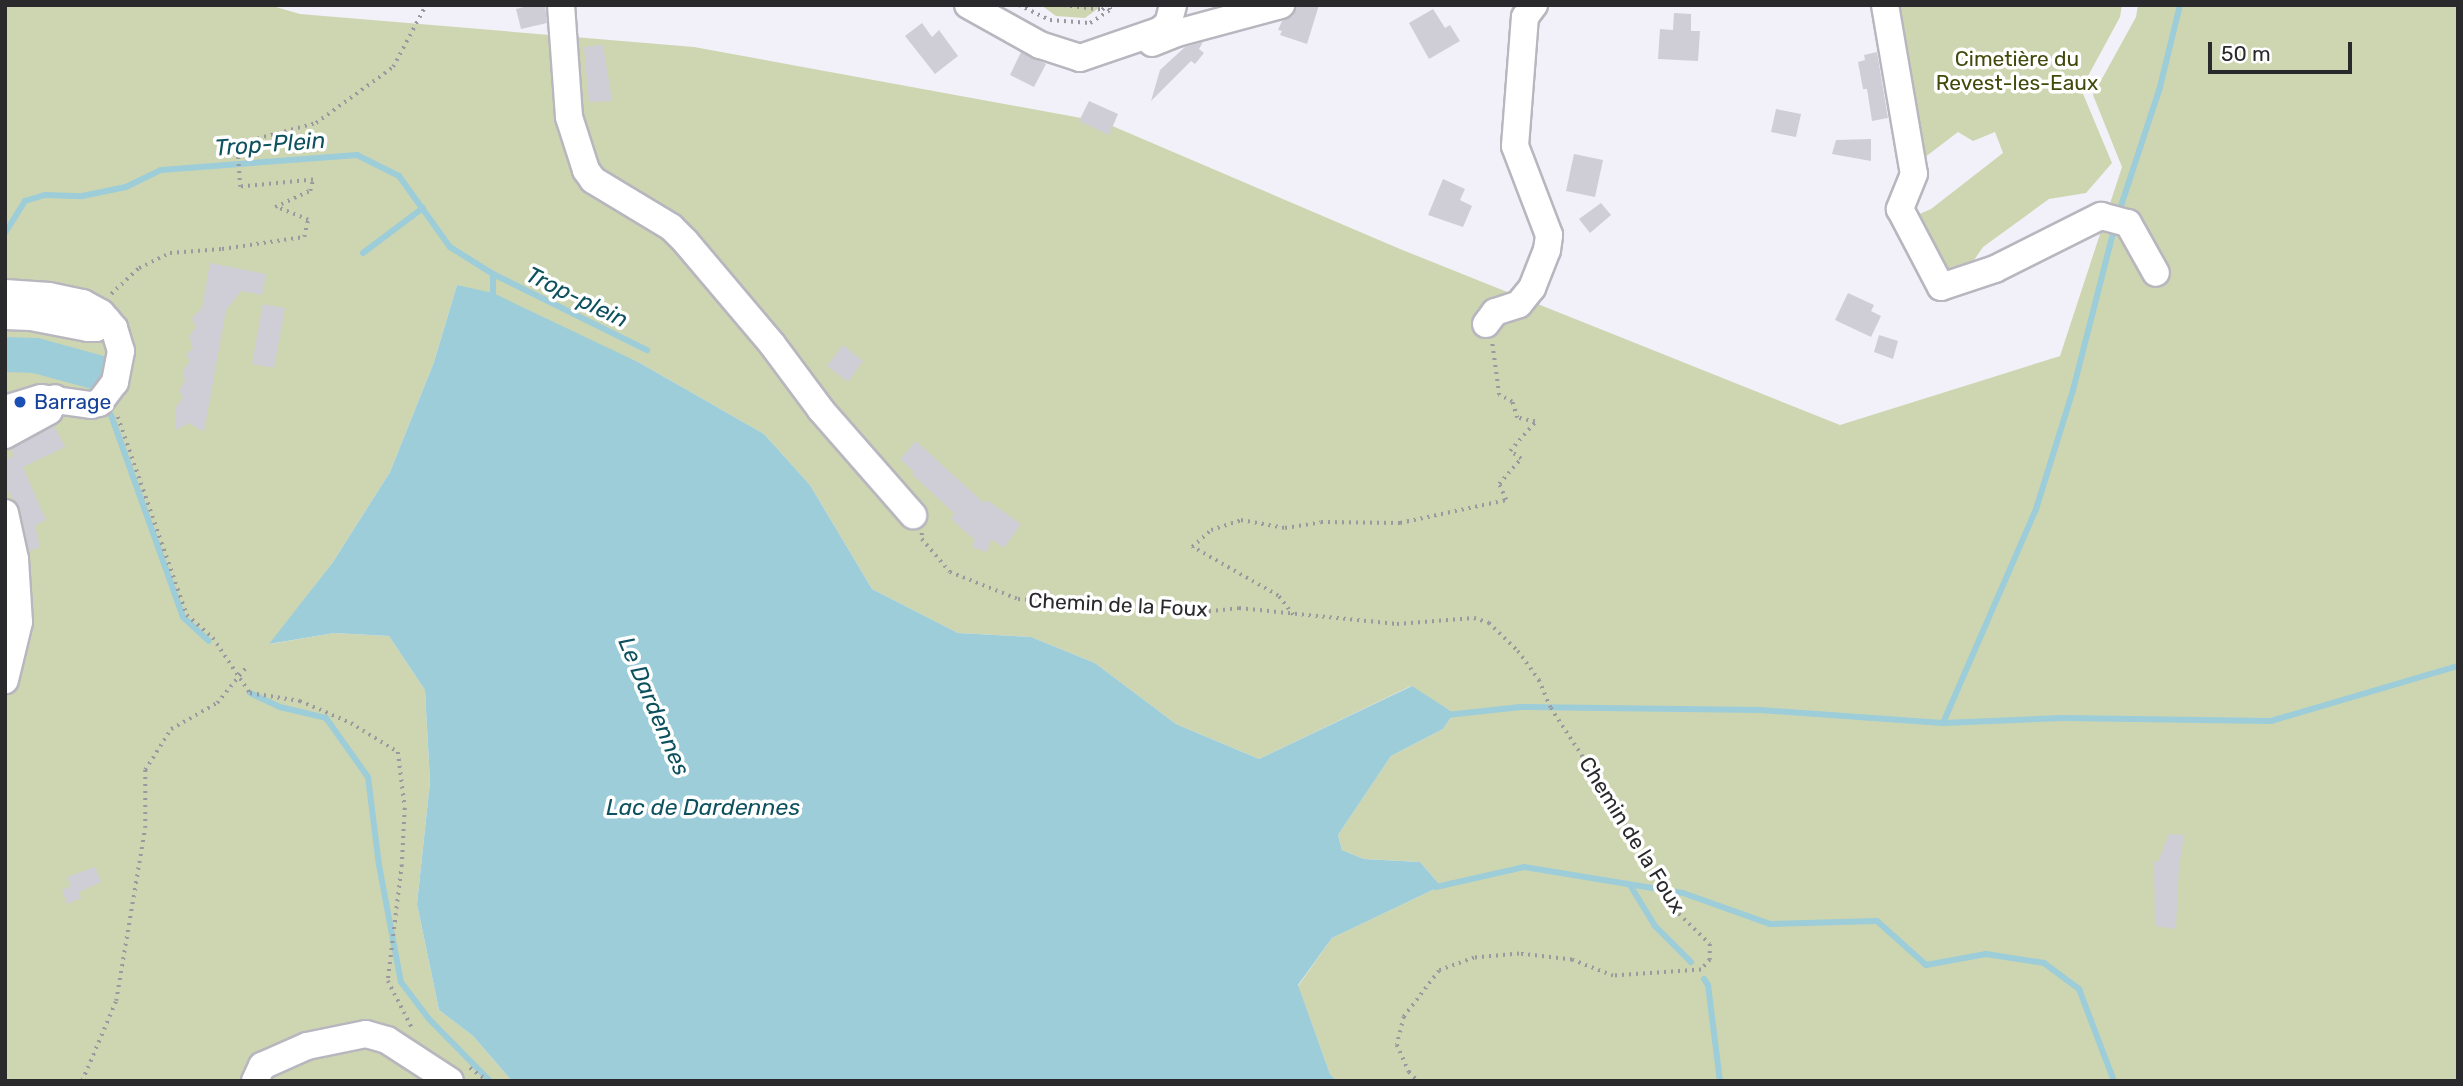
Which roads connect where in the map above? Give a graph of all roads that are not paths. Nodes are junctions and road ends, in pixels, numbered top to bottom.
1 (561, 5) edge
2 (968, 5) edge
3 (1173, 5) edge
4 (1534, 5) edge
5 (1885, 5) edge
6 (1273, 6) edge
7 (1118, 46) junction
8 (2156, 273) dead end
9 (5, 293) edge
10 (101, 315) junction
11 (5, 316) edge
12 (1486, 324) road end
13 (55, 398) junction
14 (5, 409) edge
15 (5, 435) edge
16 (5, 513) edge
17 (913, 515) road end
18 (5, 680) edge
19 (458, 1074) edge
20 (255, 1081) edge

1 - 17 street
2 - 7 street
3 - 7 street
4 - 12 street
5 - 8 street
6 - 7 street
9 - 10 street
10 - 11 street
10 - 13 street
13 - 14 street
13 - 15 street
16 - 18 street
19 - 20 street

